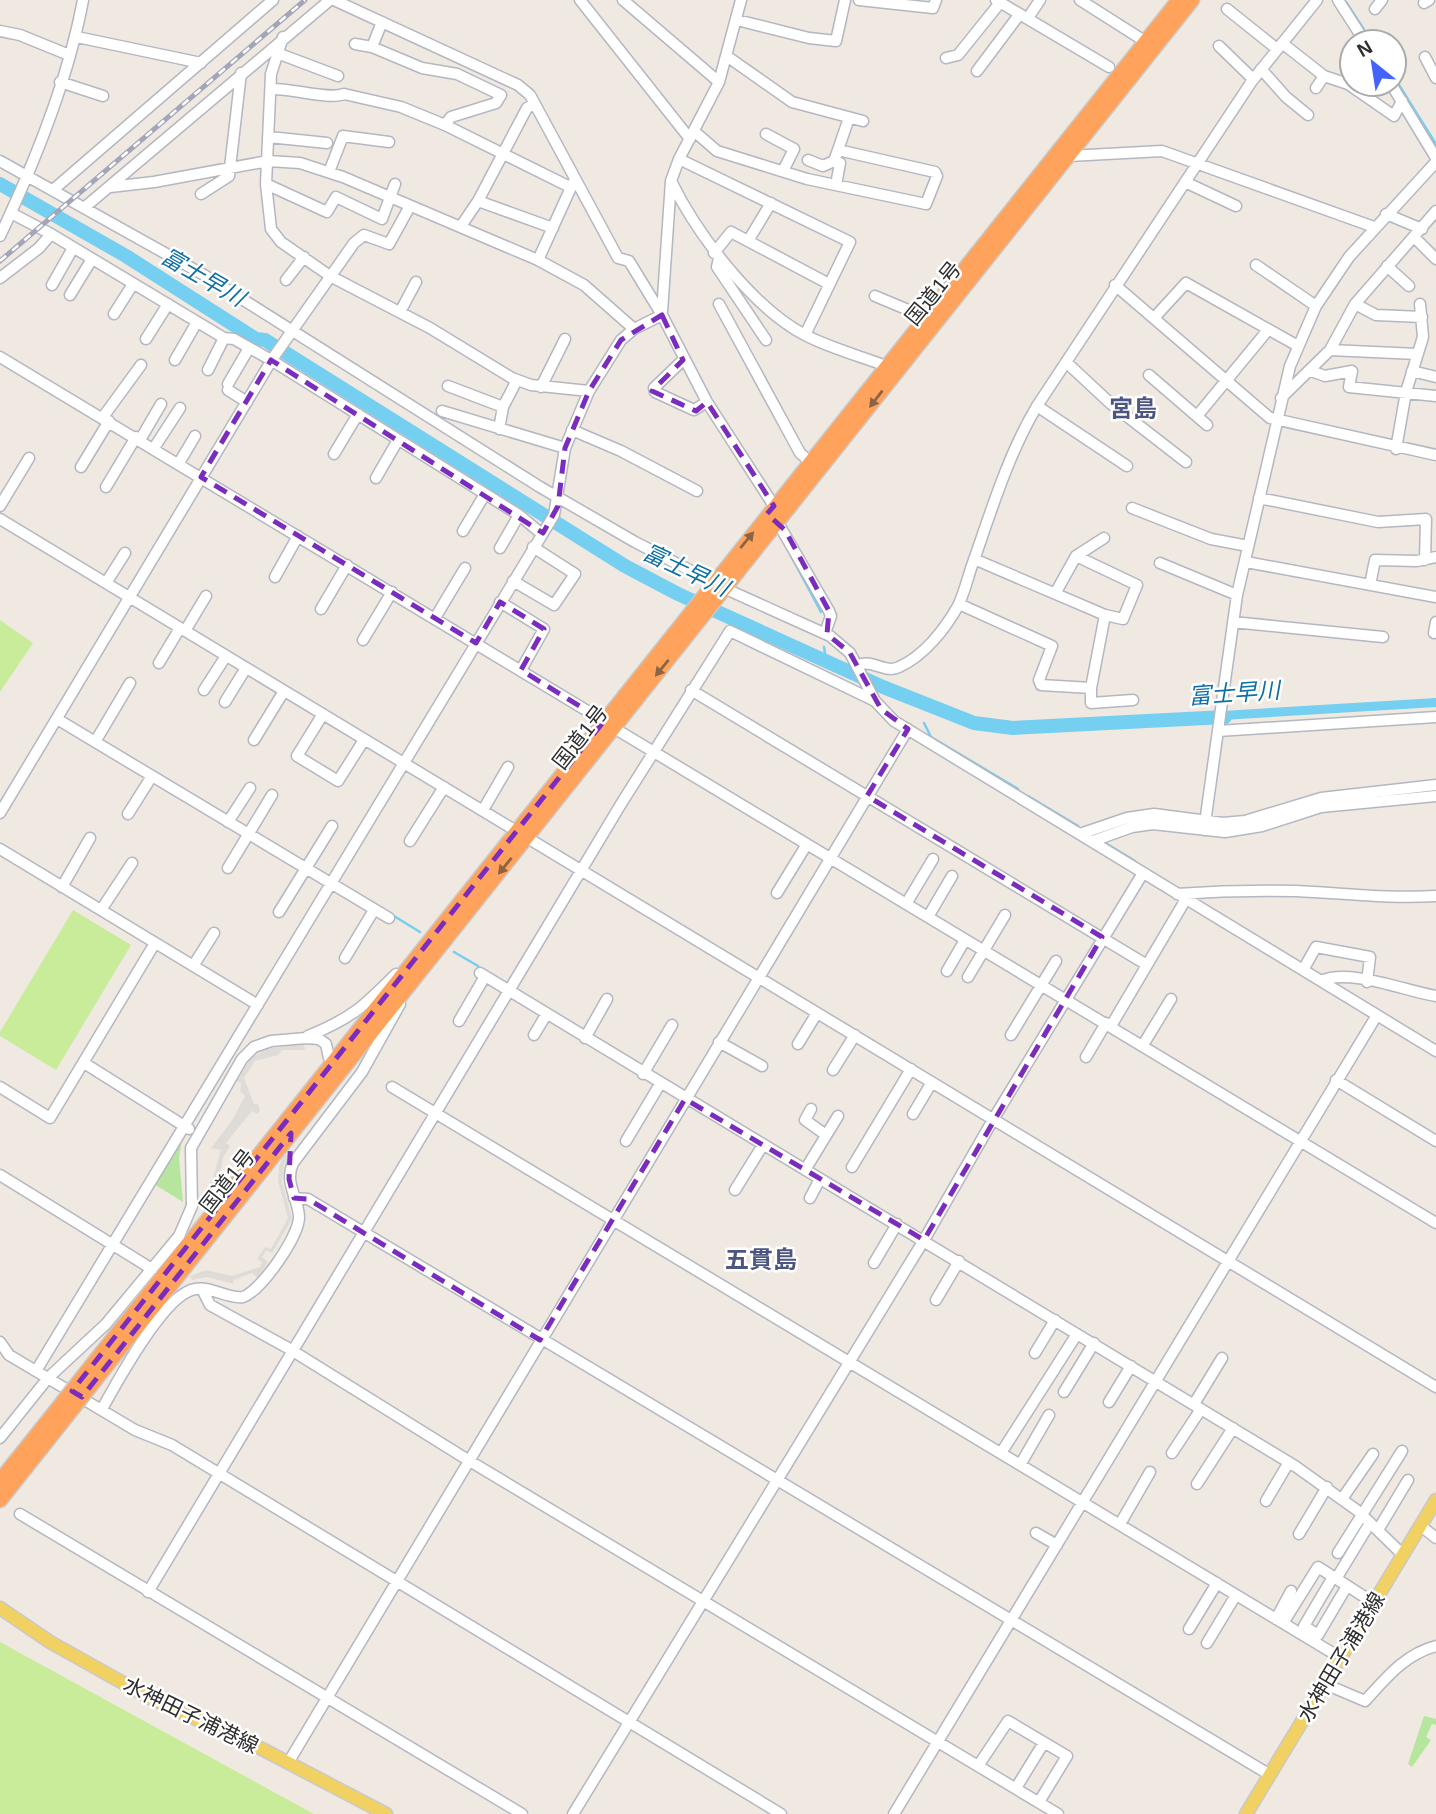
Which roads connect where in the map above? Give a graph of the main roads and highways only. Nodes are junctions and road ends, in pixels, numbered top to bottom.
1 (1178, 0) edge
2 (1192, 0) edge
3 (715, 591) junction
4 (522, 833) junction
5 (90, 1377) junction
6 (68, 1405) junction
7 (0, 1481) edge
8 (0, 1500) edge
9 (1436, 1500) edge
10 (0, 1608) edge
11 (386, 1814) edge
12 (1246, 1814) edge

3 -> 1 highway, 国道1号
2 -> 3 highway, 国道1号
3 - 4 highway, 国道1号
4 -> 5 highway, 国道1号
4 - 5 highway, 国道1号
5 - 6 highway, 国道1号, bridge
6 - 7 highway, 国道1号
6 - 8 highway, 国道1号
9 - 12 main road, 水神田子浦港線
10 - 11 main road, 水神田子浦港線

